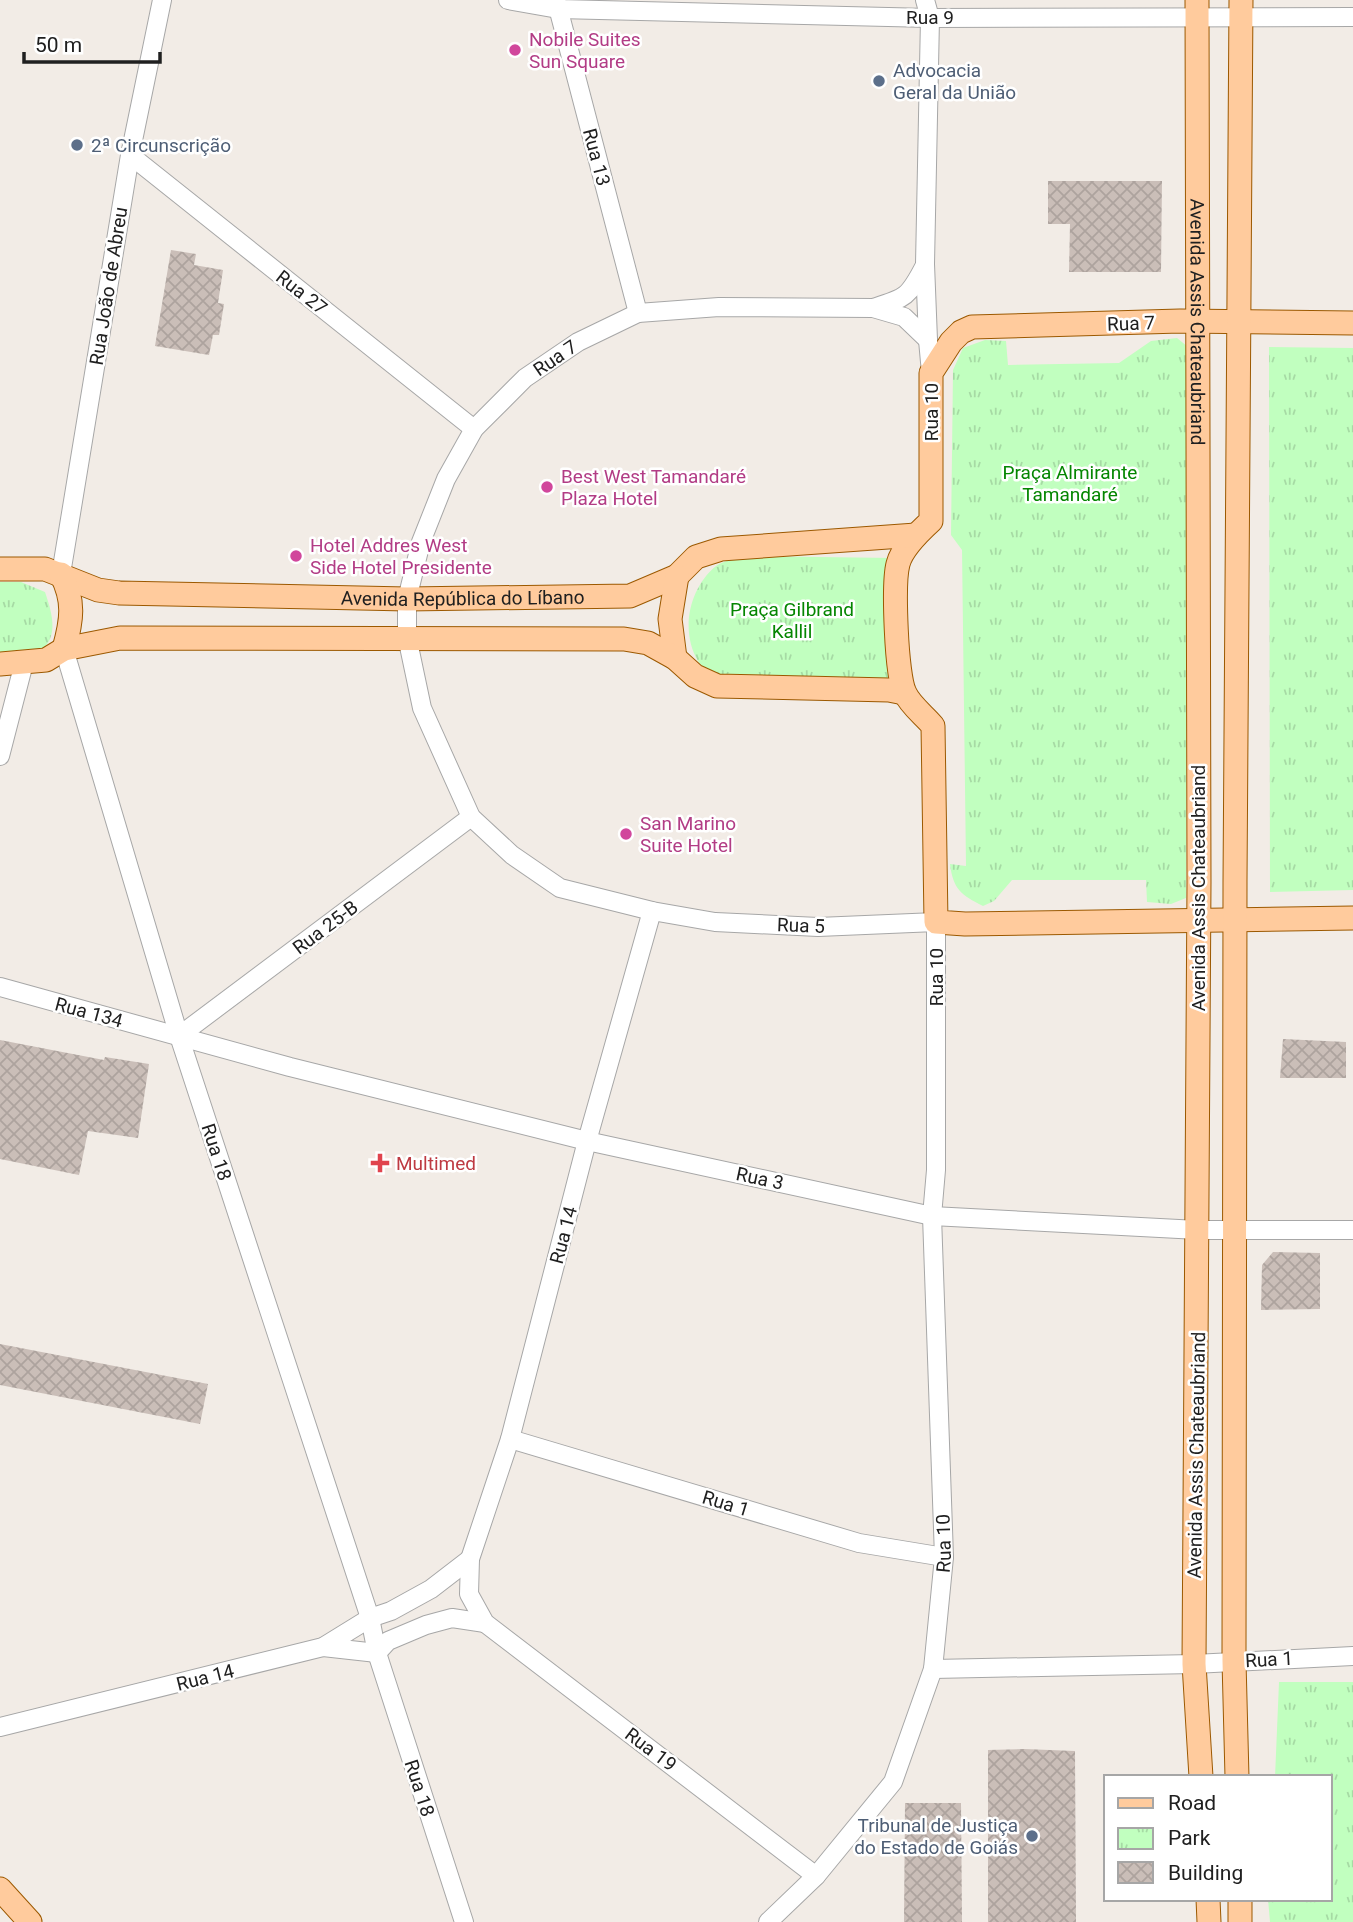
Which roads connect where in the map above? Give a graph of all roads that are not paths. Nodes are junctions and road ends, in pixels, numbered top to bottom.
1 (162, 0) edge
2 (508, 0) edge
3 (925, 0) edge
4 (557, 5) edge
5 (1197, 8) edge
6 (1241, 8) edge
7 (1353, 17) edge
8 (930, 18) junction
9 (130, 155) junction
10 (925, 264) junction
11 (873, 308) junction
12 (638, 313) junction
13 (1199, 322) junction
14 (1238, 322) junction
15 (1353, 323) edge
16 (928, 340) junction
17 (932, 373) junction
18 (474, 429) junction
19 (916, 535) junction
20 (0, 569) edge
21 (61, 574) junction
22 (677, 576) junction
23 (407, 599) junction
24 (407, 637) junction
25 (64, 649) junction
26 (675, 658) junction
27 (24, 663) junction
28 (0, 664) edge
29 (904, 693) junction
30 (0, 756) edge
31 (471, 817) junction
32 (652, 911) junction
33 (1353, 918) edge
34 (1198, 919) junction
35 (1236, 920) junction
36 (936, 922) junction
37 (0, 987) edge
38 (179, 1036) junction
39 (587, 1141) junction
40 (932, 1216) junction
41 (1234, 1229) junction
42 (1198, 1230) junction
43 (1353, 1230) edge
44 (510, 1439) junction
45 (944, 1558) junction
46 (470, 1559) junction
47 (370, 1618) junction
48 (485, 1623) junction
49 (323, 1647) junction
50 (377, 1653) junction
51 (1353, 1656) edge
52 (1234, 1661) junction
53 (1194, 1664) junction
54 (933, 1669) junction
55 (0, 1727) edge
56 (1201, 1775) edge
57 (1237, 1775) edge
58 (816, 1876) junction
59 (0, 1889) edge
60 (1208, 1901) edge
61 (1240, 1901) edge
62 (30, 1922) edge
63 (464, 1922) edge
64 (768, 1922) edge
65 (1209, 1922) edge
66 (1240, 1922) edge

1 - 9 street, Rua João de Abreu
2 - 4 street, Rua 9
3 - 8 street, Rua 10
4 - 8 street, Rua 9
4 - 12 street, Rua 13
5 - 6 street, Rua 9
5 - 8 street, Rua 9
5 - 13 main road, Avenida Assis Chateaubriand
6 - 7 street, Rua 9
6 - 14 main road, Avenida Assis Chateaubriand
8 - 10 street, Rua 10
9 - 18 street, Rua 27
9 - 21 street, Rua João de Abreu
10 - 11 street, Rua 7
10 - 16 street, Rua 10
11 - 12 street, Rua 7
11 - 16 street, Rua 7
12 - 18 street, Rua 7
13 - 14 main road, Rua 7
13 - 17 main road, Rua 7
13 - 34 main road, Avenida Assis Chateaubriand
14 - 15 main road, Rua 7
14 - 35 main road, Avenida Assis Chateaubriand
16 - 17 street, Rua 10
17 - 19 main road, Rua 10
18 - 23 street, Rua 7
19 - 22 main road, Avenida República do Líbano
19 - 29 main road, Rua 10
20 - 21 main road, Avenida República do Líbano
21 - 23 main road, Avenida República do Líbano
21 - 25 main road
22 - 23 main road, Avenida República do Líbano
22 - 26 main road
23 - 24 street, Rua 7
24 - 25 main road, Avenida República do Líbano
24 - 26 main road, Avenida República do Líbano
24 - 31 street, Rua 5
25 - 27 main road, Avenida República do Líbano
25 - 38 street, Rua 18
26 - 29 main road, Avenida República do Líbano
27 - 28 main road, Avenida República do Líbano
27 - 30 street
29 - 36 main road, Rua 10
31 - 32 street, Rua 5
31 - 38 street, Rua 25-B
32 - 36 street, Rua 5
32 - 39 street, Rua 14
33 - 35 main road, Rua 5
34 - 35 main road, Rua 5
34 - 36 main road, Rua 5
34 - 42 main road, Avenida Assis Chateaubriand
35 - 41 main road, Avenida Assis Chateaubriand
36 - 40 street, Rua 10
37 - 38 street, Rua 134
38 - 39 street, Rua 3
38 - 47 street, Rua 18
39 - 40 street, Rua 3
39 - 44 street, Rua 14
40 - 42 street, Rua 3
40 - 45 street, Rua 10
41 - 42 street, Rua 3
41 - 43 street, Rua 3
41 - 52 main road, Avenida Assis Chateaubriand
42 - 53 main road, Avenida Assis Chateaubriand
44 - 45 street, Rua 1
44 - 46 street, Rua 14
45 - 54 street, Rua 10
46 - 47 street, Rua 14
46 - 48 street, Rua 14
47 - 49 street, Rua 14
47 - 50 street, Rua 18
48 - 50 street
48 - 58 street, Rua 19
49 - 50 street
49 - 55 street, Rua 14
50 - 63 street, Rua 18
51 - 52 street, Rua 1
52 - 53 street, Rua 1
52 - 57 main road, Avenida Assis Chateaubriand
53 - 54 street, Rua 1
53 - 56 main road, Avenida Assis Chateaubriand
54 - 58 street, Rua 10
58 - 64 street, Rua 10
59 - 62 main road
60 - 65 main road
61 - 66 main road

